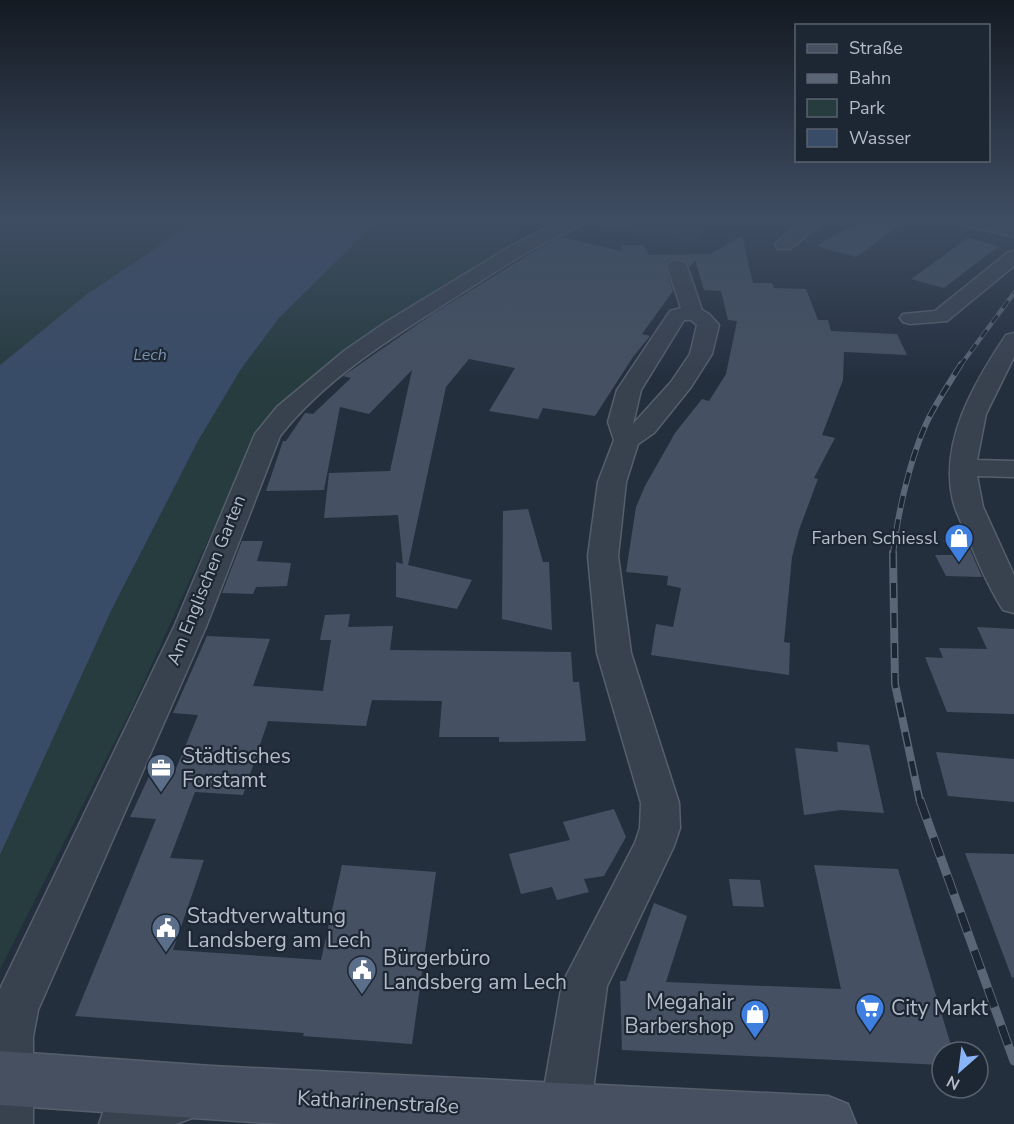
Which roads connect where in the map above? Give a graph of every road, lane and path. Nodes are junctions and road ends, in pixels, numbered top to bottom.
1 (482, 272) edge
2 (680, 272) edge
3 (995, 272) edge
4 (692, 312) junction
5 (910, 318) dead end
6 (1014, 340) edge
7 (627, 440) junction
8 (962, 468) junction
9 (1014, 469) edge
10 (1014, 602) edge
11 (6, 1093) edge
12 (212, 1093) junction
13 (565, 1112) junction
14 (797, 1123) edge
15 (124, 1124) edge

1 - 11 street, Am Englischen Garten
2 - 4 street
3 - 5 street
4 - 7 street
4 - 7 street
6 - 8 street
7 - 13 street
8 - 9 street
8 - 10 street
11 - 12 main road, Katharinenstraße
12 - 13 main road, Katharinenstraße
12 - 15 street
13 - 14 main road, Katharinenstraße

